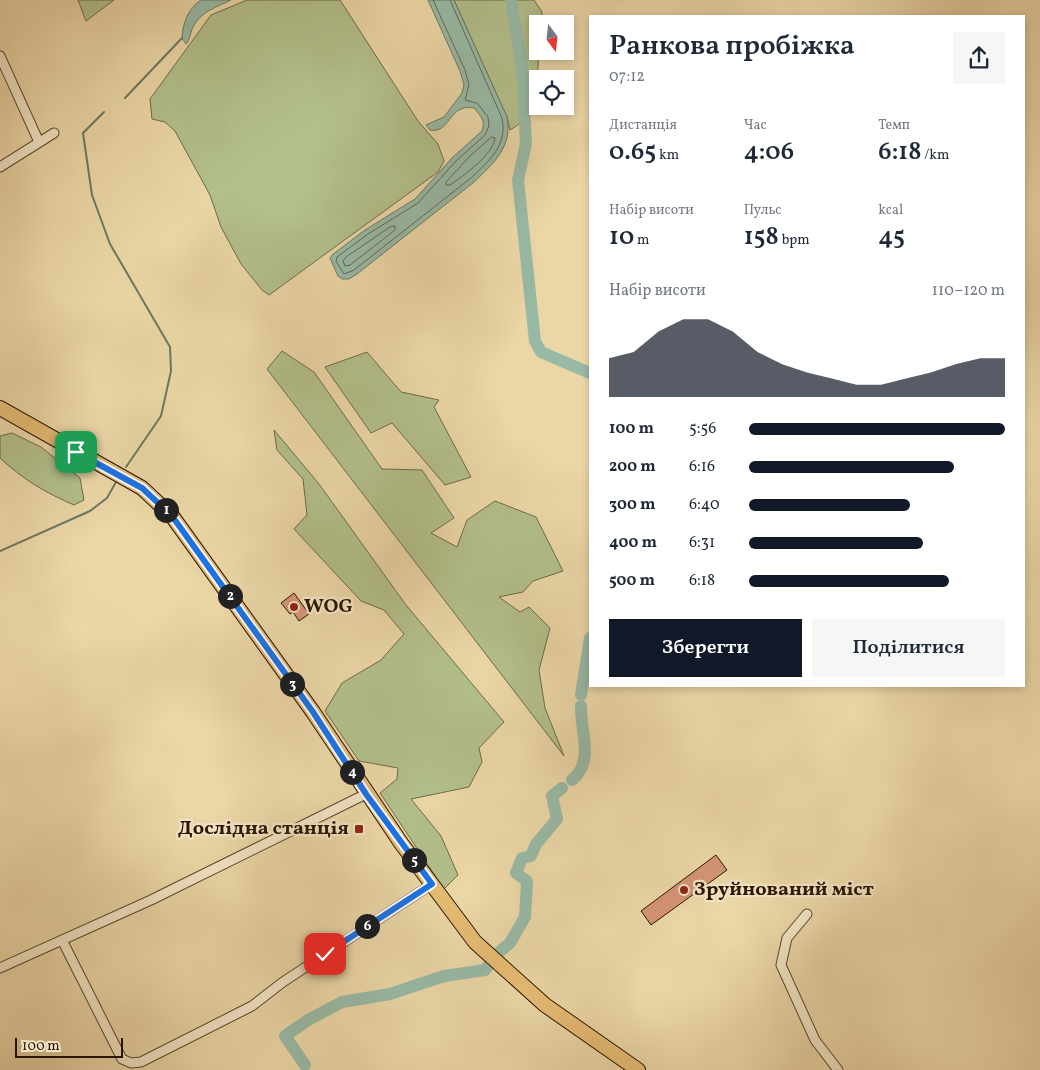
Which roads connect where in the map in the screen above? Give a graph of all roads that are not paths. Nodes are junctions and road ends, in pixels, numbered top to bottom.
1 (0, 56) edge
2 (54, 133) dead end
3 (39, 142) junction
4 (0, 167) edge
5 (0, 408) edge
6 (366, 794) junction
7 (432, 884) junction
8 (807, 914) dead end
9 (62, 940) junction
10 (0, 968) edge
11 (638, 1070) edge
12 (838, 1070) edge

1 - 3 street
2 - 3 street
3 - 4 street
5 - 6 main road
6 - 7 main road
6 - 9 street
7 - 9 street
7 - 11 main road
8 - 12 street
9 - 10 street

